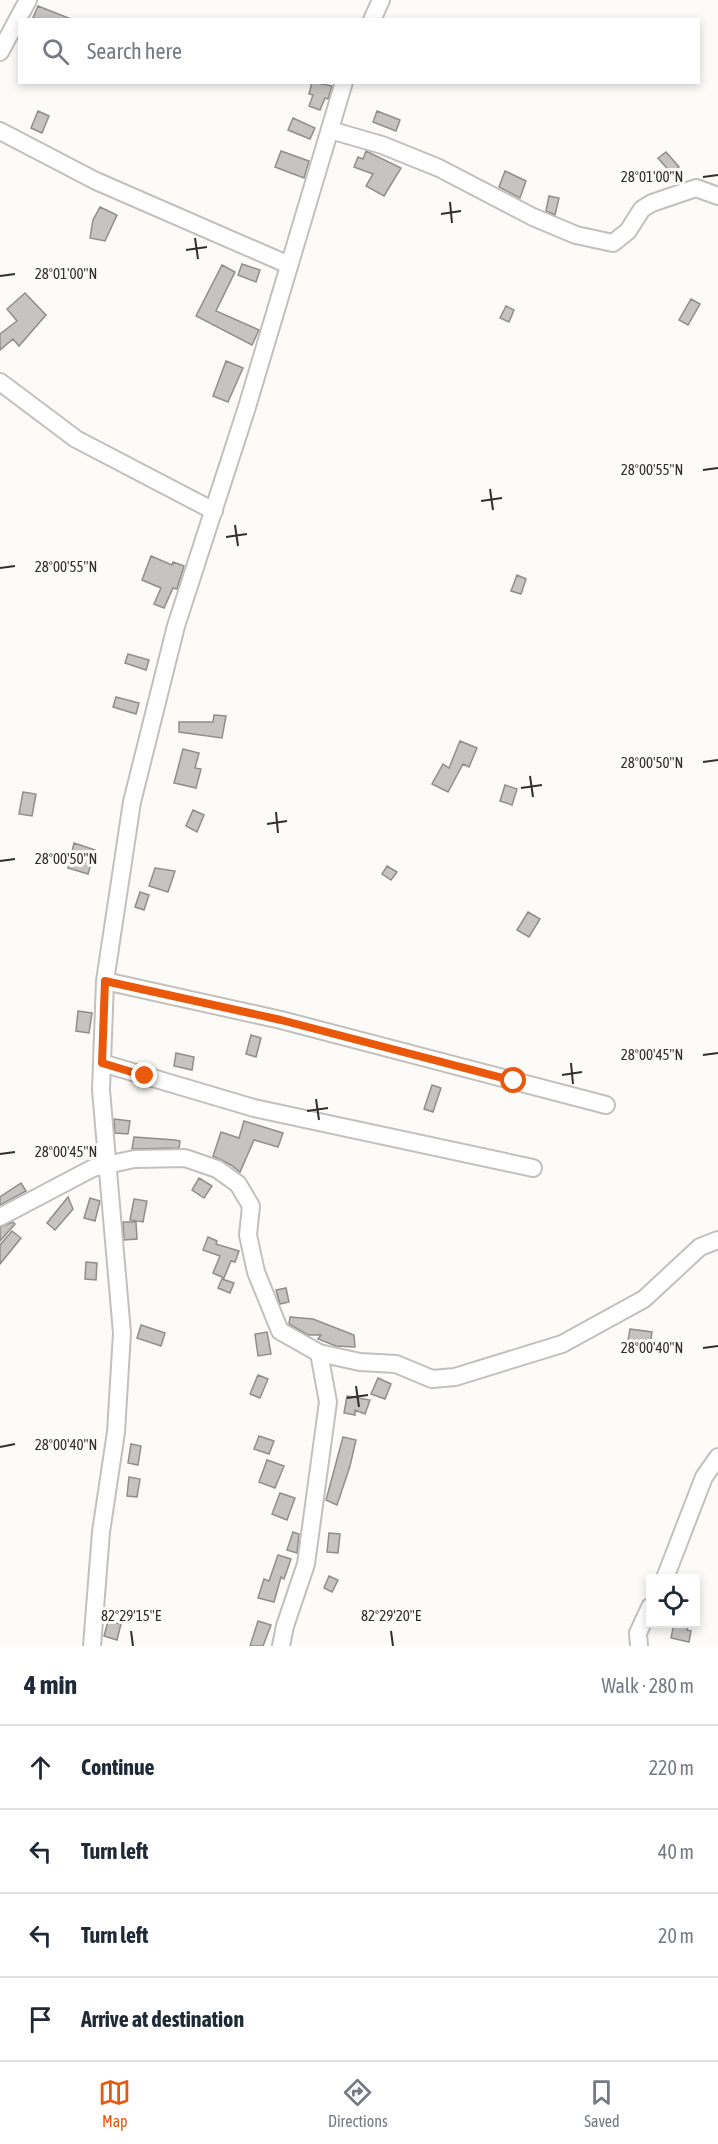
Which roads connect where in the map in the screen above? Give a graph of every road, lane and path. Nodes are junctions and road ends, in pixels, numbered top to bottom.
1 (28, 0) edge
2 (381, 0) edge
3 (18, 18) edge
4 (373, 18) edge
5 (18, 19) edge
6 (0, 52) edge
7 (343, 84) edge
8 (330, 130) junction
9 (0, 131) edge
10 (718, 196) edge
11 (289, 265) junction
12 (0, 382) edge
13 (214, 510) junction
14 (105, 981) junction
15 (102, 1063) junction
16 (606, 1105) dead end
17 (106, 1165) junction
18 (533, 1168) dead end
19 (0, 1217) edge
20 (718, 1240) edge
21 (319, 1353) junction
22 (718, 1457) edge
23 (667, 1574) edge
24 (646, 1617) edge
25 (92, 1646) edge
26 (281, 1646) edge
27 (639, 1646) edge

1 - 3 street
2 - 4 street
5 - 6 street
7 - 8 street
8 - 10 street
8 - 11 street
9 - 11 street
11 - 13 street
12 - 13 street
13 - 14 street
14 - 15 street
14 - 16 street
15 - 17 street
15 - 18 street
17 - 19 street
17 - 21 street
17 - 25 street
20 - 21 street
21 - 26 street
22 - 23 street
24 - 27 street

